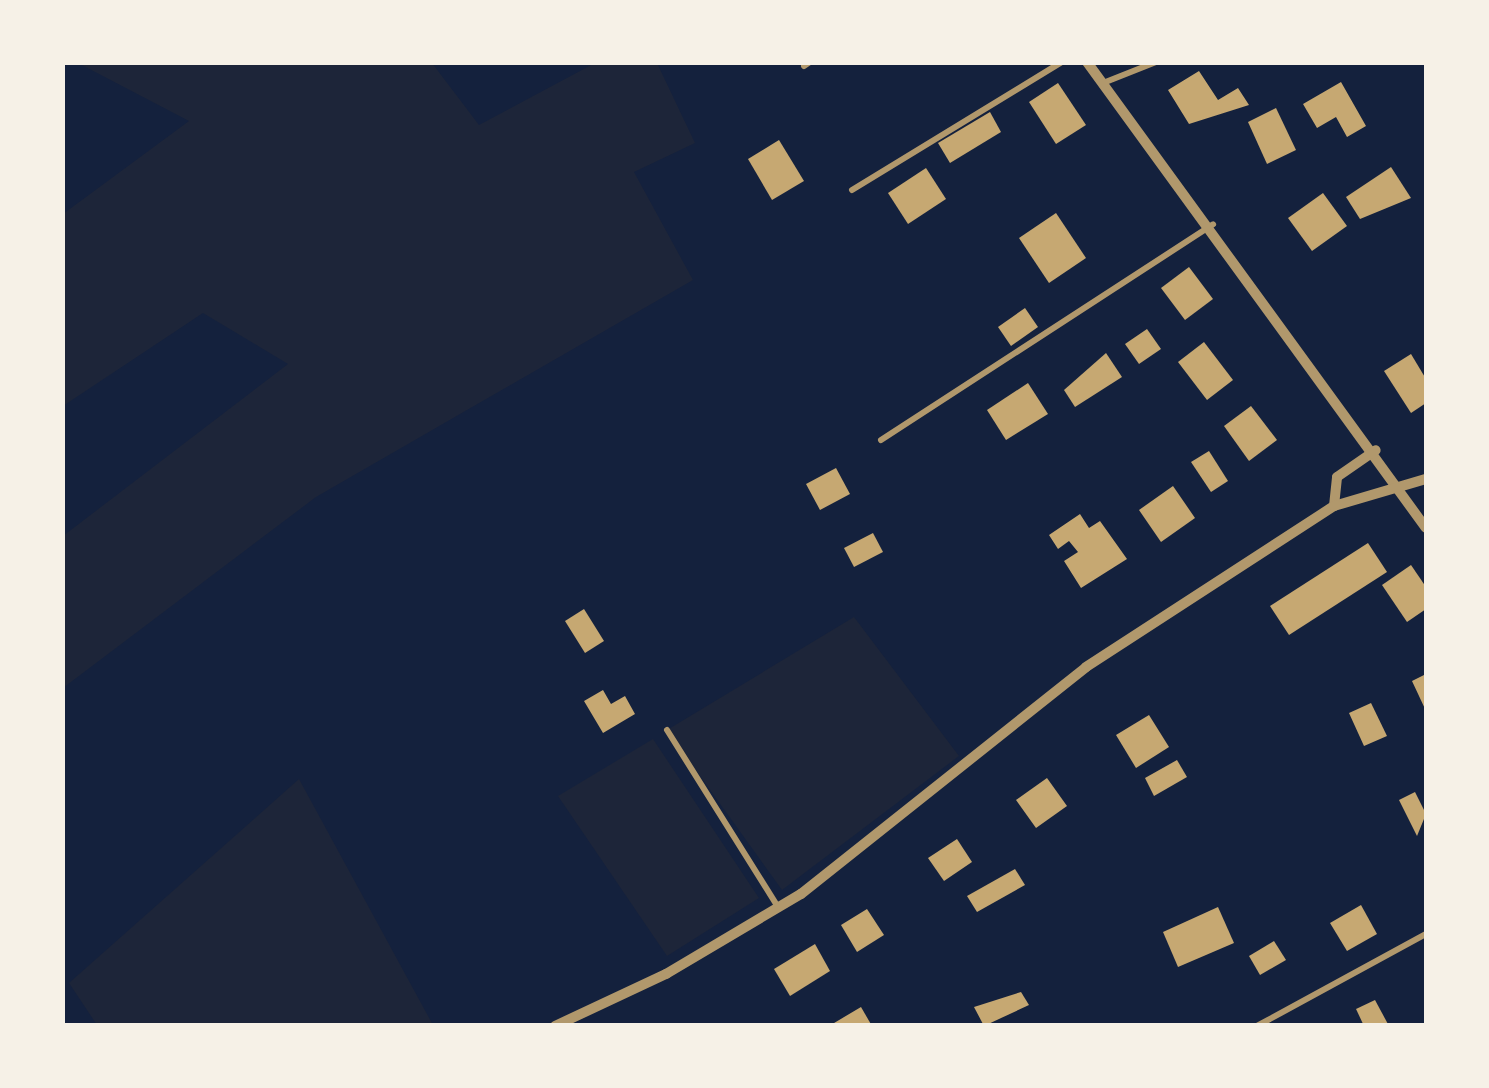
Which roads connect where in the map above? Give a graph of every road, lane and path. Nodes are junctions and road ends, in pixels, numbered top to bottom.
1 (1062, 62) edge
2 (1088, 62) edge
3 (1156, 62) edge
4 (1103, 84) junction
5 (852, 190) dead end
6 (1213, 224) junction
7 (881, 440) dead end
8 (1376, 450) junction
9 (1426, 479) edge
10 (1401, 485) junction
11 (1334, 506) junction
12 (1426, 528) edge
13 (667, 730) dead end
14 (778, 908) junction
15 (1426, 934) edge
16 (555, 1026) edge
17 (1257, 1026) edge

1 - 5 lane
2 - 4 street
3 - 4 lane
4 - 6 street
6 - 7 lane
6 - 8 street
8 - 10 street
8 - 11 street
9 - 10 street
10 - 11 street
10 - 12 street
11 - 14 street
13 - 14 lane
14 - 16 street
15 - 17 lane

